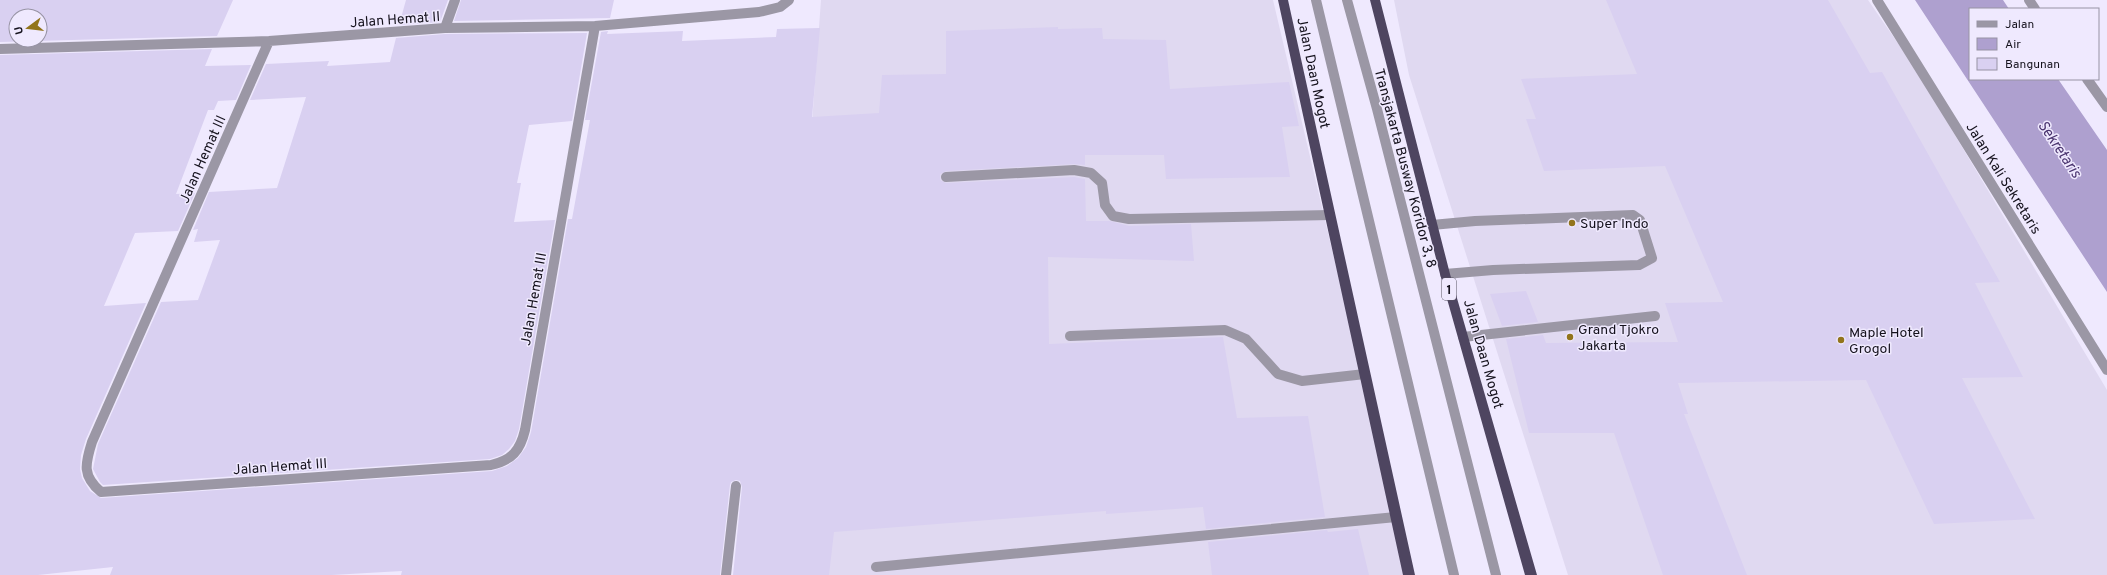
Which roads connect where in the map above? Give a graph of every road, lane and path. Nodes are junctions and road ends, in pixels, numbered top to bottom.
1 (455, 0) edge
2 (789, 0) edge
3 (1283, 0) edge
4 (1316, 0) edge
5 (1346, 0) edge
6 (1375, 0) edge
7 (1876, 0) edge
8 (595, 26) junction
9 (445, 28) junction
10 (269, 41) junction
11 (0, 49) edge
12 (2088, 80) edge
13 (2107, 107) edge
14 (946, 177) dead end
15 (1330, 215) junction
16 (1432, 225) junction
17 (1445, 274) junction
18 (1655, 316) dead end
19 (1070, 336) dead end
20 (1463, 337) junction
21 (2107, 370) edge
22 (1365, 374) junction
23 (736, 486) dead end
24 (1396, 517) junction
25 (876, 567) dead end
26 (726, 575) edge
27 (1408, 575) edge
28 (1454, 575) edge
29 (1496, 575) edge
30 (1531, 575) edge

1 - 9 street
2 - 8 street, Jalan Hemat II
3 - 15 highway, Jalan Daan Mogot
4 - 28 street
5 - 29 street, Transjakarta Busway Koridor 3, 8
6 - 16 highway, Jalan Daan Mogot / 1
7 - 21 street, Jalan Kali Sekretaris
8 - 9 street, Jalan Hemat II
8 - 10 street, Jalan Hemat III
9 - 10 street, Jalan Hemat II
10 - 11 street, Jalan Hemat II
12 - 13 street
14 - 15 street
15 - 22 highway, Jalan Daan Mogot
16 - 17 highway, Jalan Daan Mogot / 1
16 - 17 street
17 - 20 highway, Jalan Daan Mogot / 1
18 - 20 street
19 - 22 street
20 - 30 highway, Jalan Daan Mogot / 1
22 - 24 highway, Jalan Daan Mogot
23 - 26 street
24 - 25 street
24 - 27 highway, Jalan Daan Mogot

